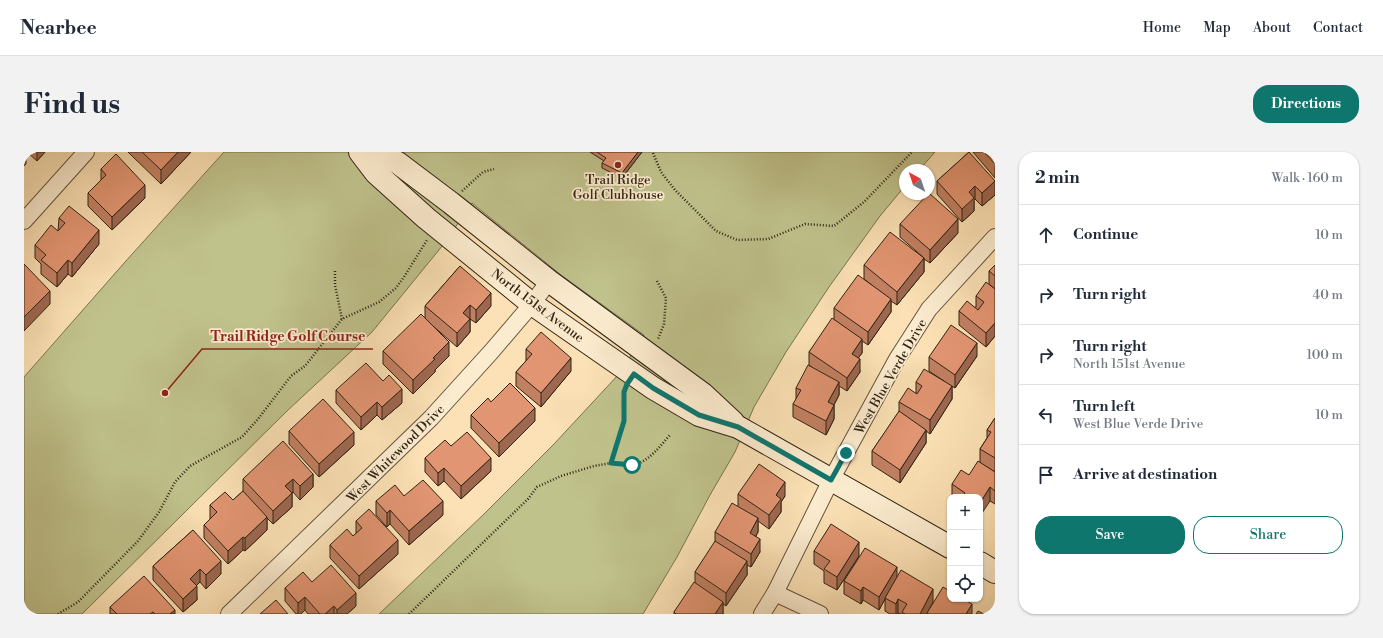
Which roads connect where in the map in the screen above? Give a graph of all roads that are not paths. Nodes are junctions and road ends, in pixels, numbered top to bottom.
1 (86, 152) edge
2 (360, 152) edge
3 (376, 152) edge
4 (24, 221) edge
5 (995, 238) edge
6 (549, 281) junction
7 (532, 304) junction
8 (738, 427) junction
9 (831, 480) junction
10 (947, 545) edge
11 (983, 565) edge
12 (995, 572) edge
13 (775, 593) junction
14 (228, 614) edge
15 (762, 614) edge
16 (820, 614) edge

1 - 4 street
2 - 7 street, North 151st Avenue
3 - 6 street, North 151st Avenue
5 - 9 street, West Blue Verde Drive
6 - 7 street, West Whitewood Drive
6 - 8 street, North 151st Avenue
7 - 8 street, North 151st Avenue
7 - 14 street, West Whitewood Drive
8 - 9 street, North 151st Avenue
9 - 10 street, North 151st Avenue
9 - 13 street, West Blue Verde Drive
11 - 12 street
13 - 15 street, West Blue Verde Drive
13 - 16 street

